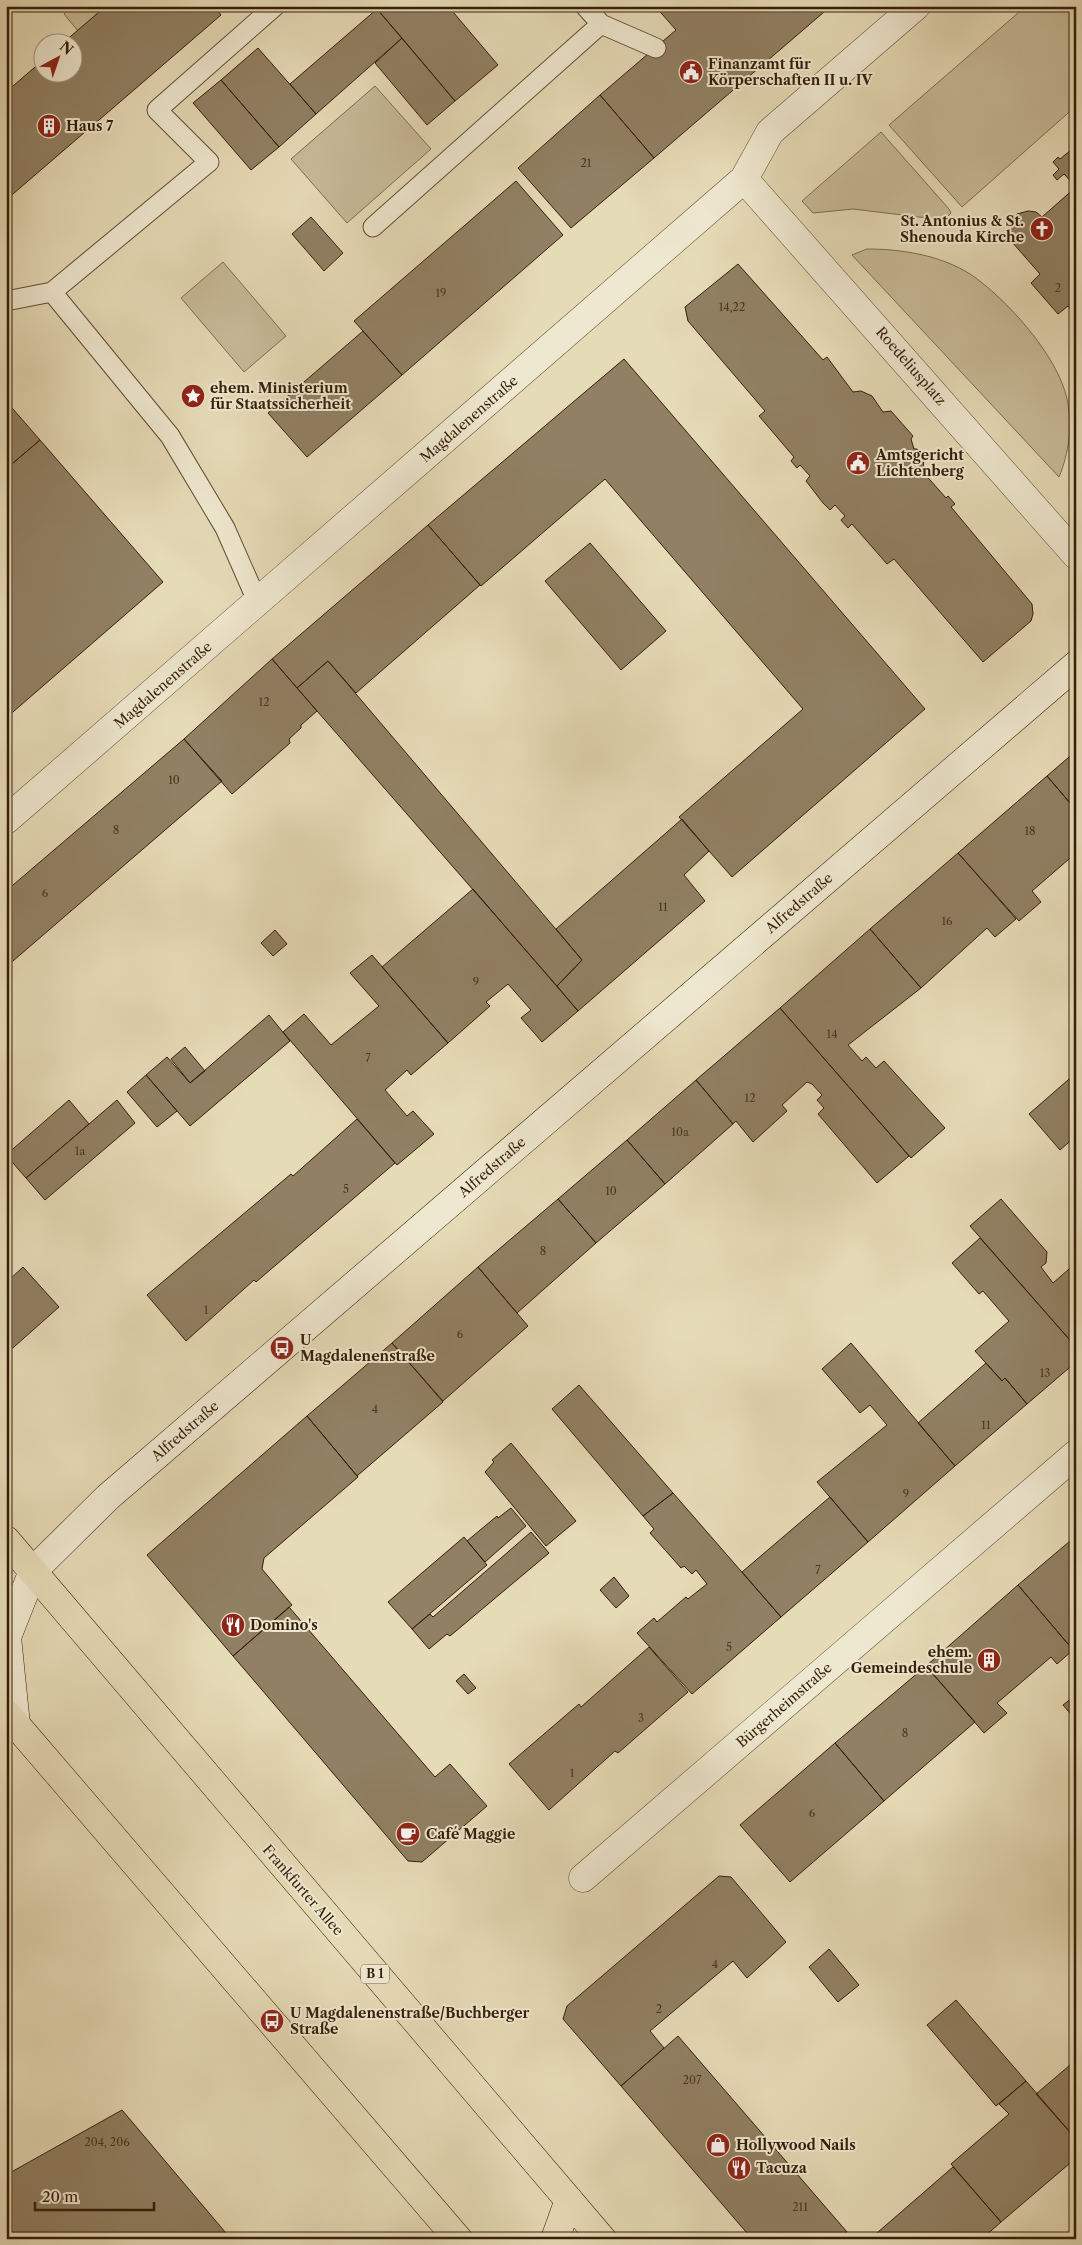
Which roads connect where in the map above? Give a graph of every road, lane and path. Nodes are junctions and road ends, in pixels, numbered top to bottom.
1 (275, 6) edge
2 (585, 6) edge
3 (916, 6) edge
4 (601, 24) junction
5 (656, 48) dead end
6 (744, 179) junction
7 (373, 227) dead end
8 (52, 292) junction
9 (6, 302) edge
10 (1076, 555) edge
11 (258, 603) junction
12 (1076, 664) edge
13 (6, 820) edge
14 (1076, 1454) edge
15 (6, 1540) edge
16 (33, 1571) junction
17 (11, 1719) edge
18 (583, 1878) dead end
19 (569, 2200) junction
20 (458, 2239) edge
21 (555, 2239) edge
22 (602, 2239) edge

1 - 8 lane
2 - 4 lane
3 - 6 street, Magdalenenstraße
4 - 5 lane
4 - 7 lane
6 - 10 street, Roedeliusplatz
6 - 11 street, Magdalenenstraße
8 - 9 lane
8 - 11 lane
11 - 13 street, Magdalenenstraße
12 - 16 street, Alfredstraße
14 - 18 street, Bürgerheimstraße
15 - 16 main road, Frankfurter Allee / B 1
16 - 17 street, Alfredstraße
16 - 19 main road, Frankfurter Allee / B 1
17 - 20 main road
19 - 21 main road
19 - 22 main road, Frankfurter Allee / B 1

